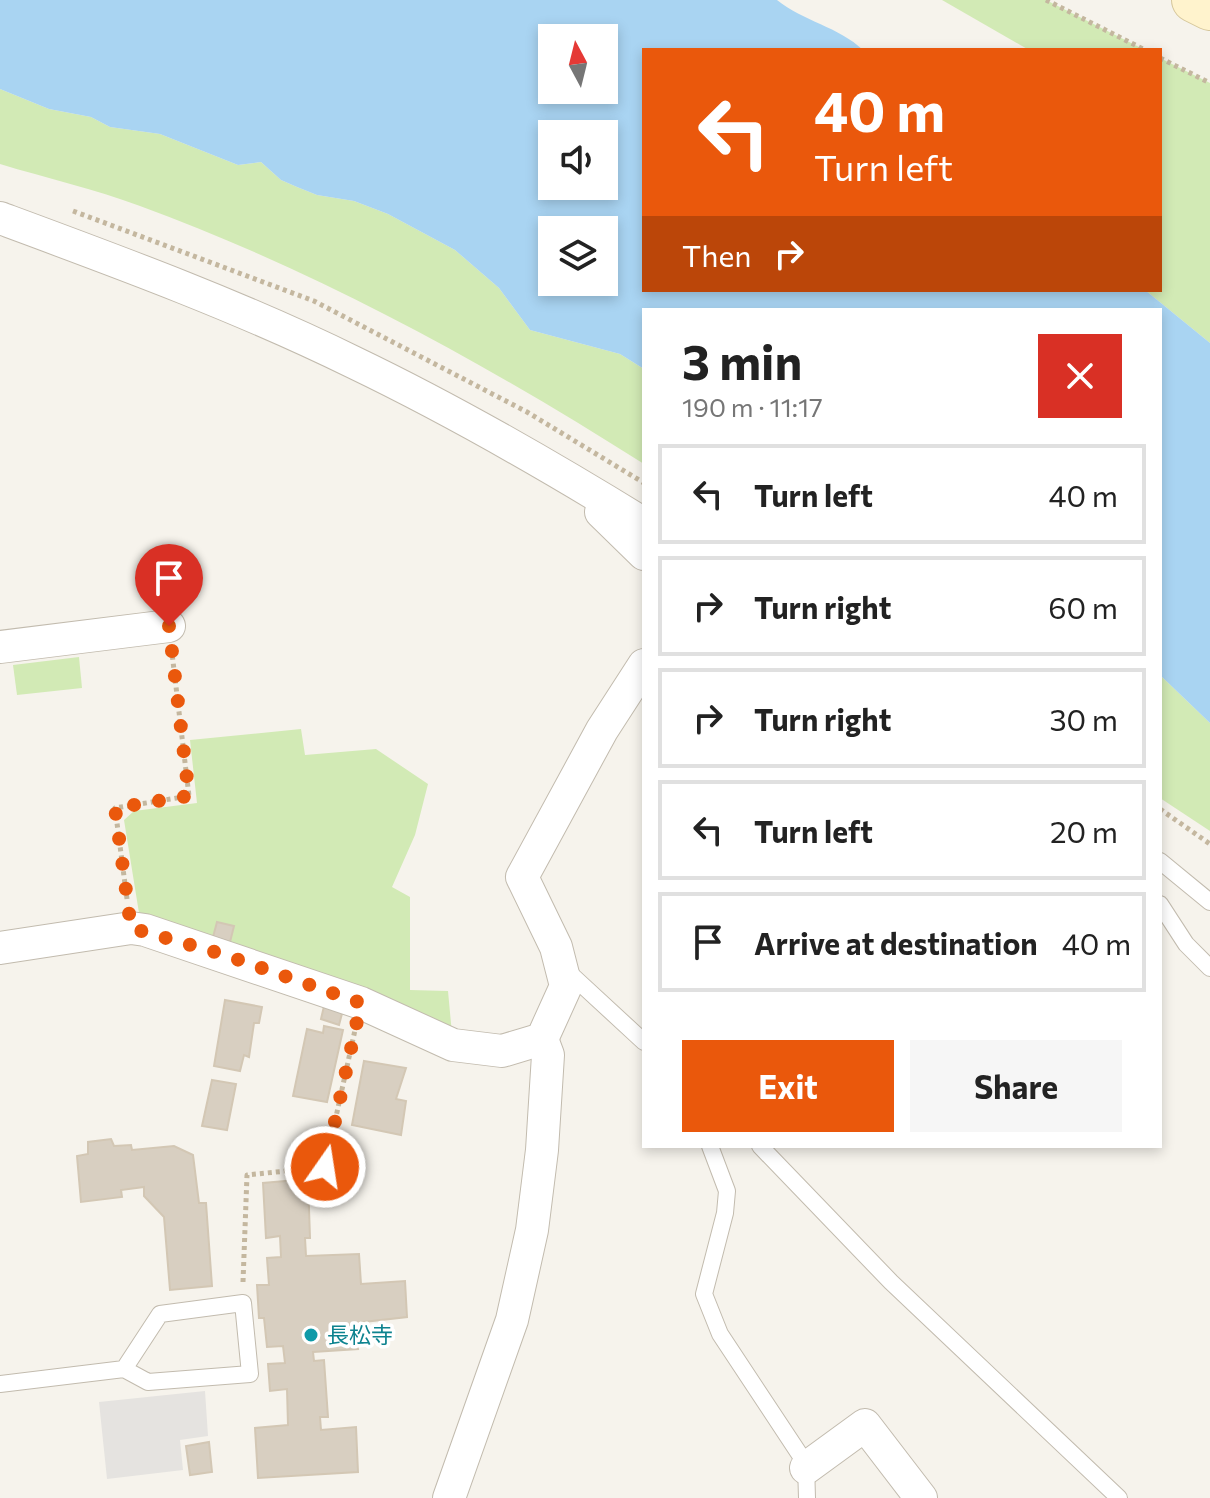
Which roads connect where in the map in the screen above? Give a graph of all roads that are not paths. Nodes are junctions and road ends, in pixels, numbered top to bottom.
1 (1194, 0) edge
2 (1210, 8) edge
3 (0, 218) edge
4 (580, 485) junction
5 (642, 523) edge
6 (642, 552) edge
7 (169, 626) road end
8 (0, 647) edge
9 (642, 668) edge
10 (1162, 863) edge
11 (1210, 902) edge
12 (1162, 907) edge
13 (1162, 918) edge
14 (1181, 936) junction
15 (0, 948) edge
16 (560, 965) junction
17 (1210, 968) edge
18 (542, 1039) junction
19 (642, 1040) edge
20 (711, 1148) edge
21 (765, 1148) edge
22 (124, 1369) junction
23 (0, 1384) edge
24 (807, 1483) edge
25 (449, 1498) edge
26 (921, 1498) edge
27 (1119, 1498) edge

1 - 2 street
3 - 4 street
4 - 5 street
4 - 6 street
7 - 8 street
9 - 16 street
10 - 11 lane
12 - 14 lane
13 - 14 lane
14 - 17 lane
15 - 18 street
16 - 18 street
16 - 19 lane
18 - 25 street
20 - 24 lane
21 - 27 lane
22 - 22 lane
22 - 23 lane
24 - 26 street

